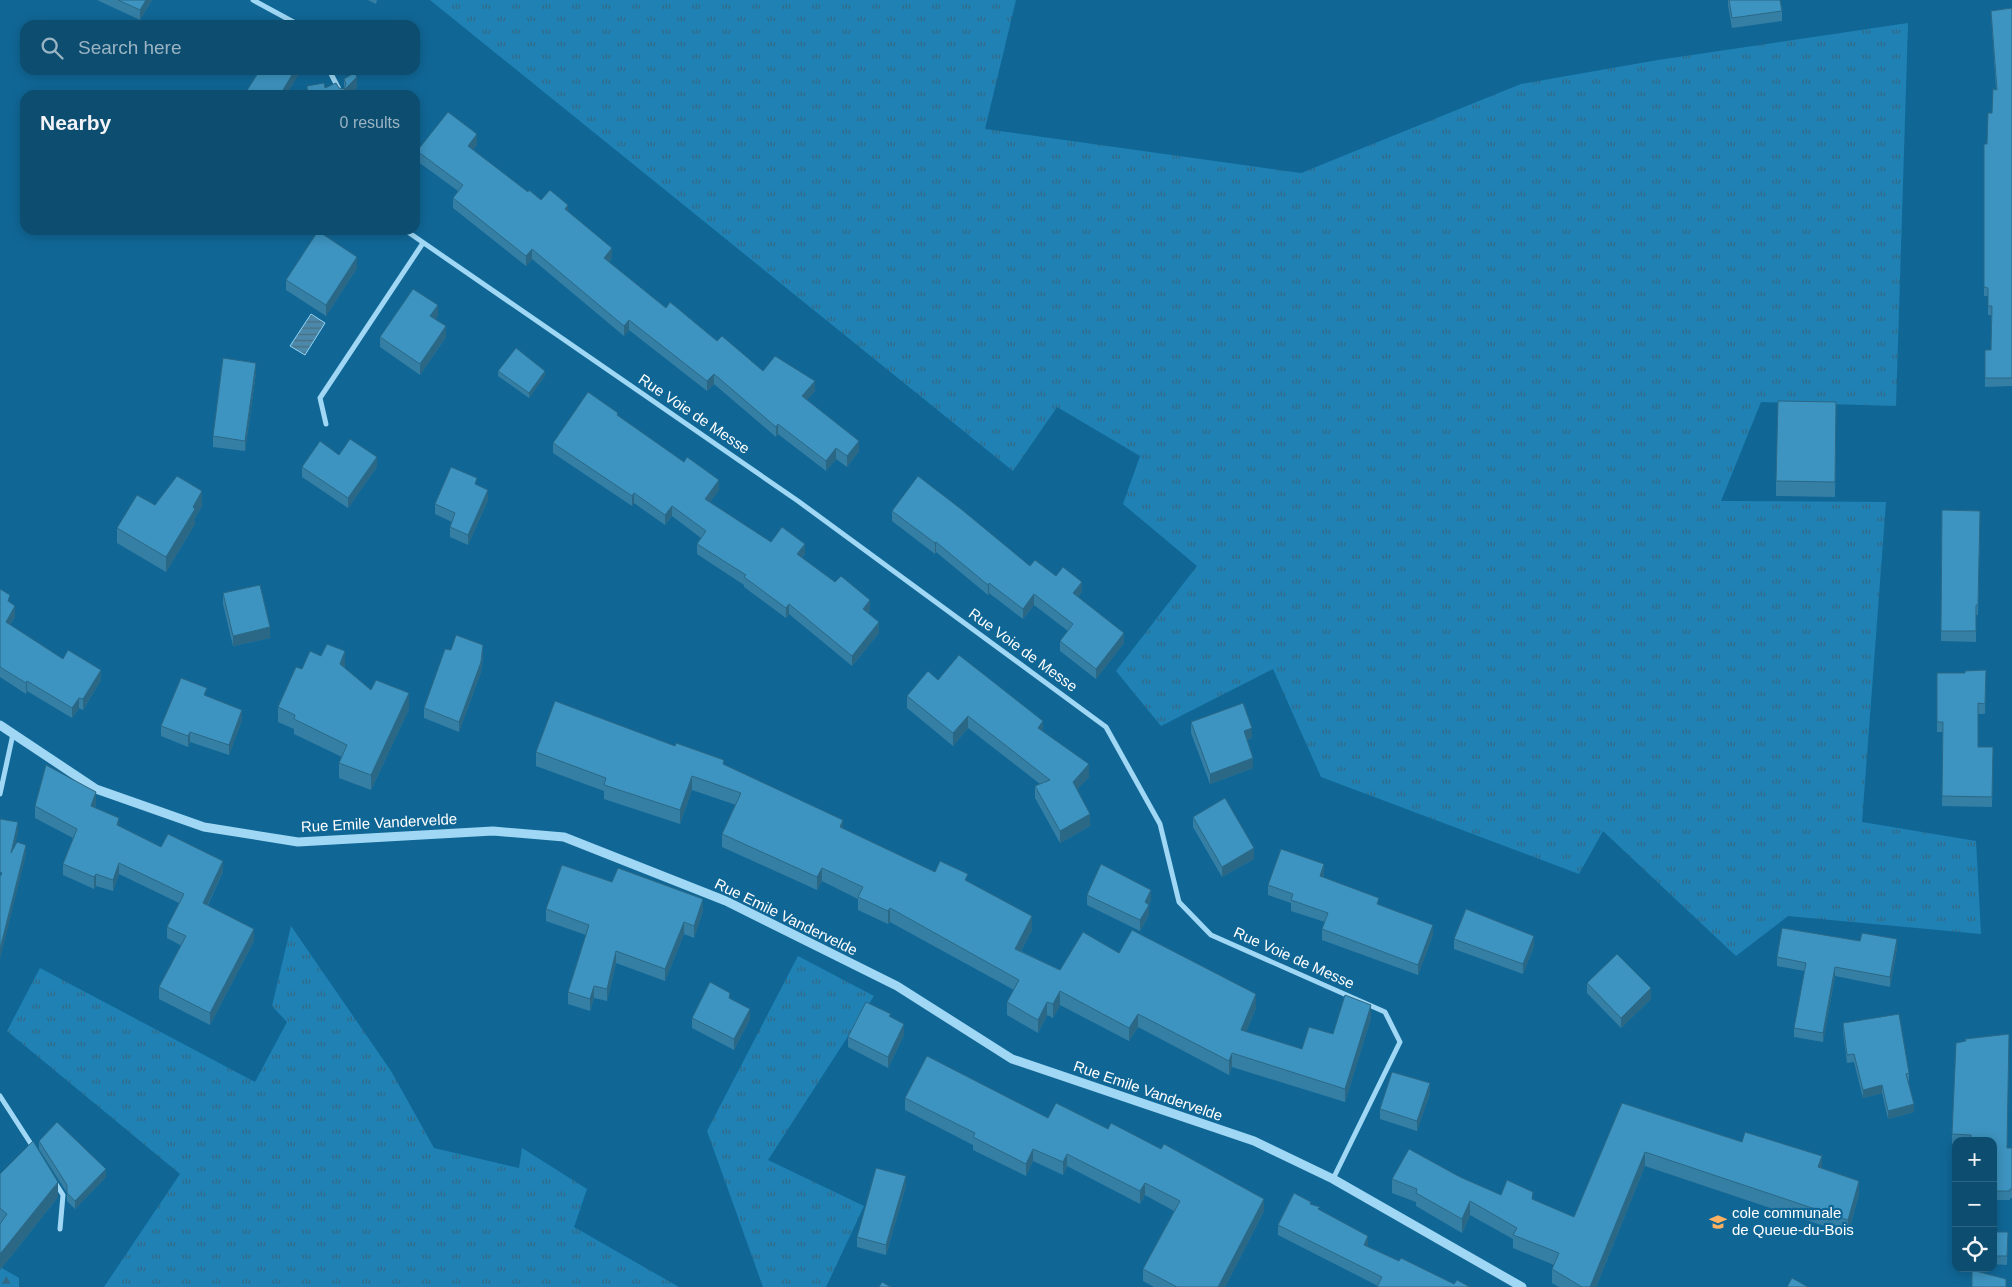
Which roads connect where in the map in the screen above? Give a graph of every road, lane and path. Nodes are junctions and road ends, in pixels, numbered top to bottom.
1 (253, 0) edge
2 (290, 20) edge
3 (332, 75) edge
4 (340, 90) edge
5 (411, 235) edge
6 (423, 243) junction
7 (326, 424) dead end
8 (0, 725) edge
9 (13, 733) junction
10 (0, 794) edge
11 (0, 1096) edge
12 (35, 1150) edge
13 (1333, 1179) junction
14 (53, 1180) edge
15 (60, 1229) dead end
16 (1522, 1287) edge

1 - 2 street
3 - 4 street
5 - 6 street, Rue Voie de Messe
6 - 7 street
6 - 13 street, Rue Voie de Messe
8 - 9 street, Rue Emile Vandervelde
9 - 10 street
9 - 13 street, Rue Emile Vandervelde
11 - 12 street
13 - 16 street, Rue Emile Vandervelde
14 - 15 street

